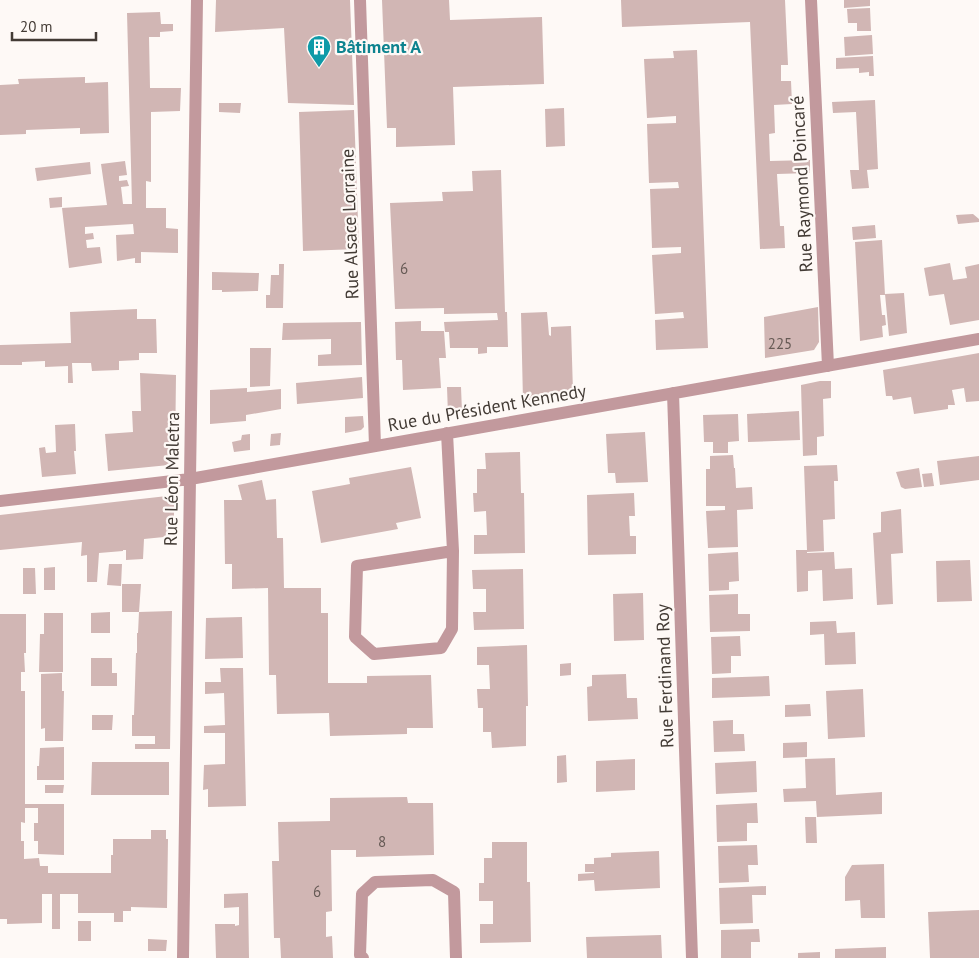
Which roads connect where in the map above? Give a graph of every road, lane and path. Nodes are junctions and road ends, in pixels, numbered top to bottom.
1 (197, 0) edge
2 (360, 0) edge
3 (811, 0) edge
4 (979, 339) edge
5 (828, 366) junction
6 (674, 393) junction
7 (447, 433) junction
8 (375, 446) junction
9 (190, 479) junction
10 (0, 501) edge
11 (453, 551) junction
12 (183, 958) edge
13 (363, 958) edge
14 (456, 958) edge
15 (692, 958) edge

1 - 9 street, Rue Léon Maletra
2 - 8 street, Rue Alsace Lorraine
3 - 5 street, Rue Raymond Poincaré
4 - 5 street, Rue du Président Kennedy
5 - 6 street, Rue du Président Kennedy
6 - 7 street, Rue du Président Kennedy
6 - 15 street, Rue Ferdinand Roy
7 - 8 street, Rue du Président Kennedy
7 - 11 street
8 - 9 street, Rue du Président Kennedy
9 - 10 street, Rue du Président Kennedy
9 - 12 street, Rue Léon Maletra
11 - 11 street
13 - 14 street

